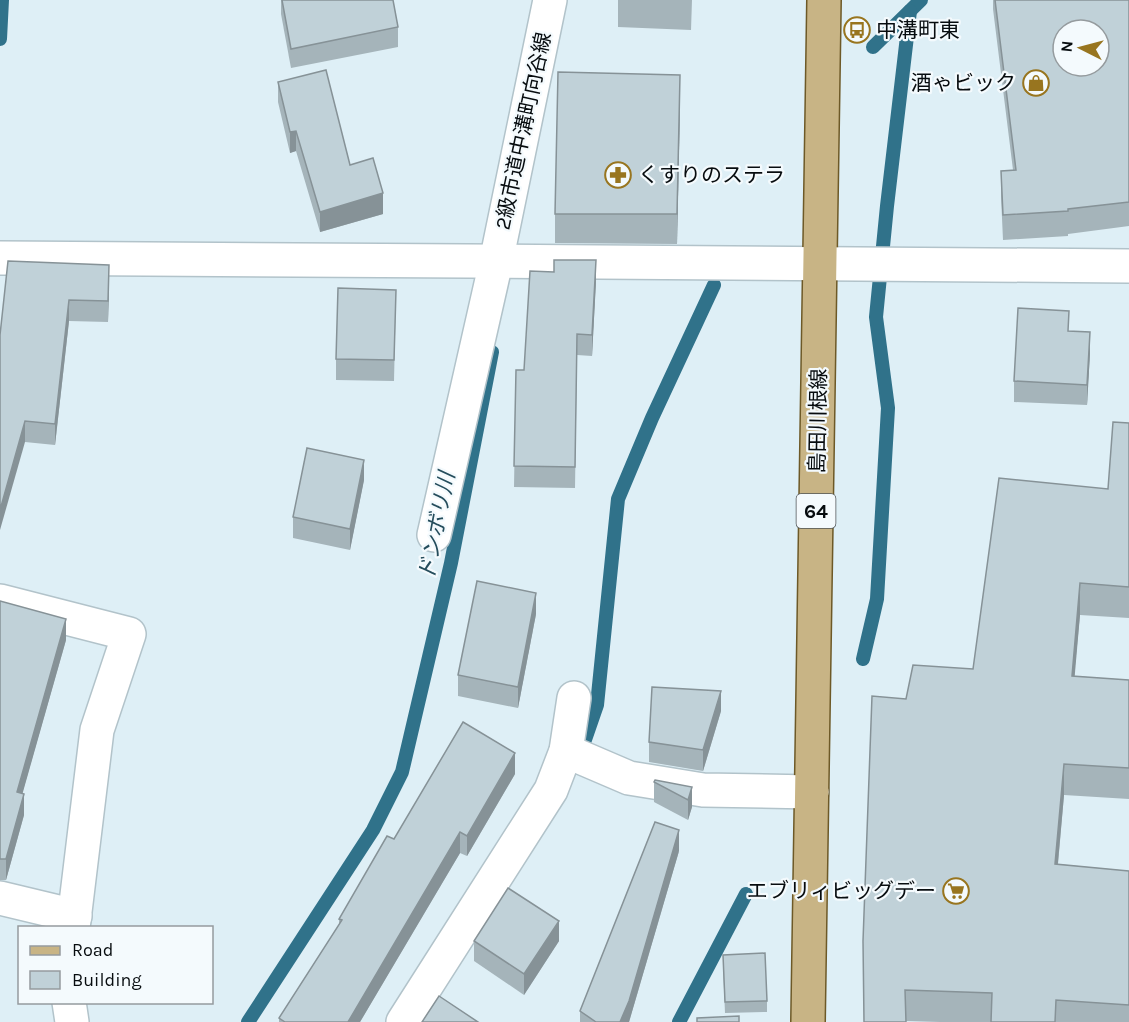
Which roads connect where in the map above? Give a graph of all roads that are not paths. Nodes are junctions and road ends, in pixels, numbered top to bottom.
1 (550, 0) edge
2 (824, 0) edge
3 (0, 258) edge
4 (496, 262) junction
5 (820, 263) junction
6 (1129, 266) edge
7 (434, 535) dead end
8 (0, 601) edge
9 (574, 698) dead end
10 (566, 751) junction
11 (812, 792) junction
12 (0, 898) edge
13 (74, 922) edge
14 (69, 1004) edge
15 (72, 1022) edge
16 (403, 1022) edge
17 (808, 1022) edge

1 - 4 street, 2級市道中溝町向谷線
2 - 5 main road, 島田川根線 / 64
3 - 4 street
4 - 5 street
4 - 7 street, 2級市道中溝町向谷線
5 - 6 street
5 - 11 main road, 島田川根線 / 64
8 - 13 street
9 - 10 street
10 - 11 street
10 - 16 street
11 - 17 main road, 島田川根線 / 64
12 - 13 street
14 - 15 street

